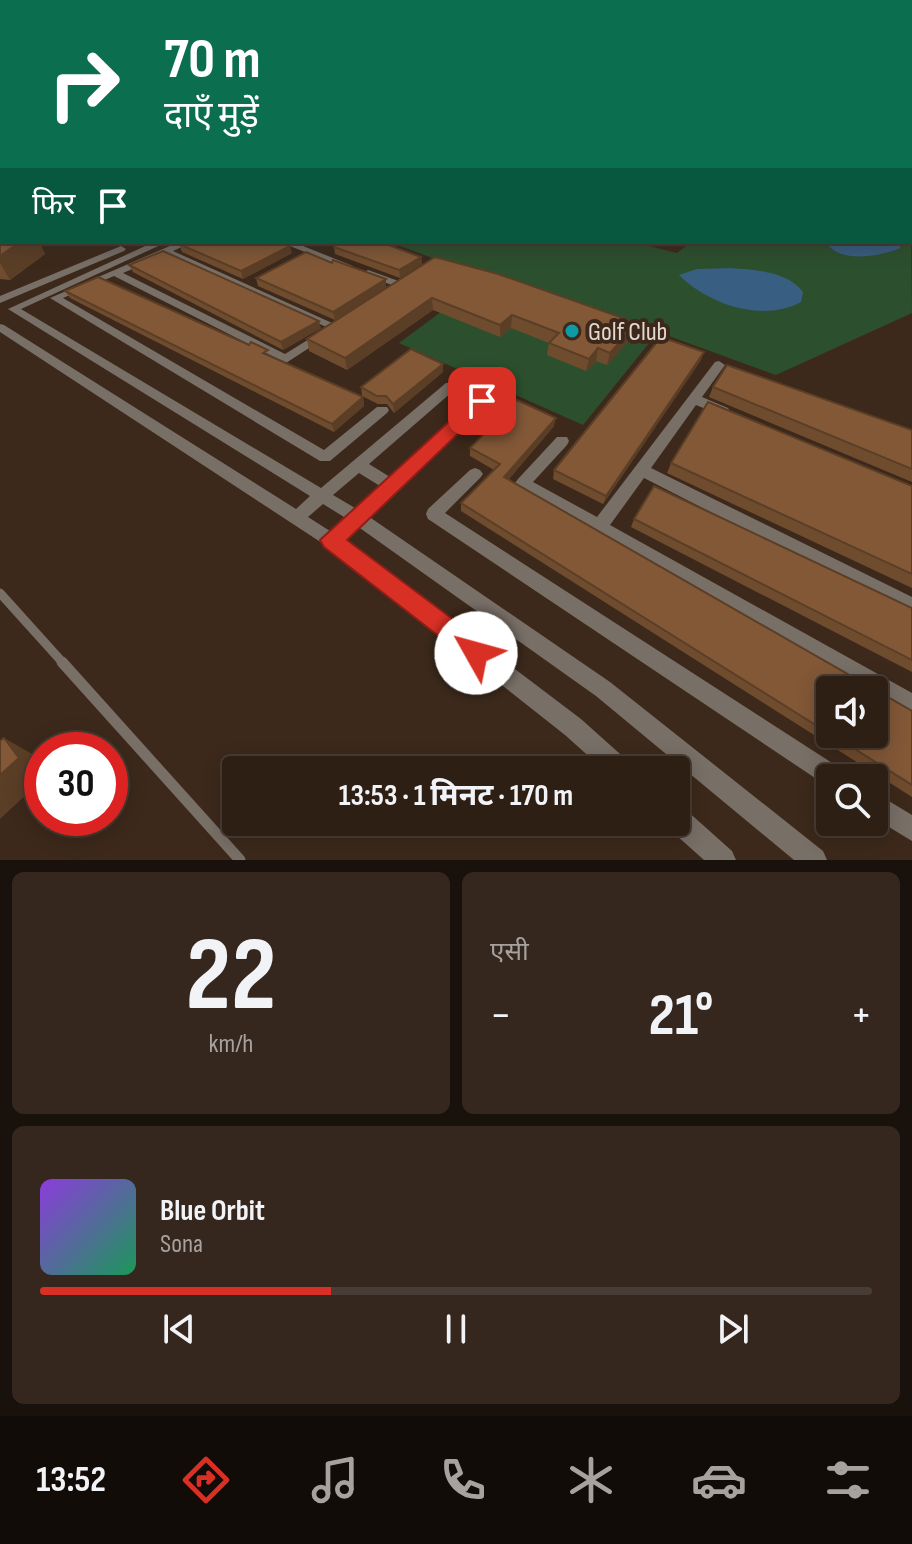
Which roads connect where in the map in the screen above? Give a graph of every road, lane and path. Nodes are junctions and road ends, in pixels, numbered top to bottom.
1 (133, 244) edge
2 (292, 244) edge
3 (323, 244) edge
4 (164, 247) edge
5 (310, 251) junction
6 (322, 256) junction
7 (296, 258) edge
8 (115, 273) junction
9 (256, 279) edge
10 (243, 286) junction
11 (387, 294) edge
12 (3, 307) edge
13 (348, 319) edge
14 (0, 327) edge
15 (335, 327) junction
16 (719, 365) dead end
17 (694, 399) junction
18 (382, 410) dead end
19 (738, 417) edge
20 (562, 441) dead end
21 (358, 465) junction
22 (641, 470) junction
23 (475, 474) dead end
24 (391, 485) junction
25 (322, 495) junction
26 (297, 517) junction
27 (357, 517) junction
28 (600, 526) junction
29 (331, 540) junction
30 (0, 593) edge
31 (912, 606) edge
32 (912, 705) edge
33 (605, 756) edge
34 (816, 765) edge
35 (888, 813) edge
36 (912, 829) edge
37 (690, 831) edge
38 (240, 860) edge
39 (723, 860) edge
40 (814, 860) edge

1 - 12 street
2 - 5 street
3 - 6 street
4 - 8 street
4 - 10 street
4 - 12 street
5 - 6 street
5 - 7 street
6 - 11 street
8 - 15 street
8 - 18 street
9 - 10 street
10 - 15 street
12 - 25 street
13 - 15 street
14 - 26 street
16 - 17 street
17 - 19 street
17 - 22 street
20 - 28 street
21 - 24 street
21 - 24 street
21 - 25 street
22 - 28 street
22 - 31 street
23 - 34 street
24 - 27 street
25 - 26 street
25 - 27 street
26 - 29 street
27 - 29 street
27 - 40 street
28 - 32 street
29 - 33 street
30 - 38 lane
35 - 36 street
37 - 39 street

